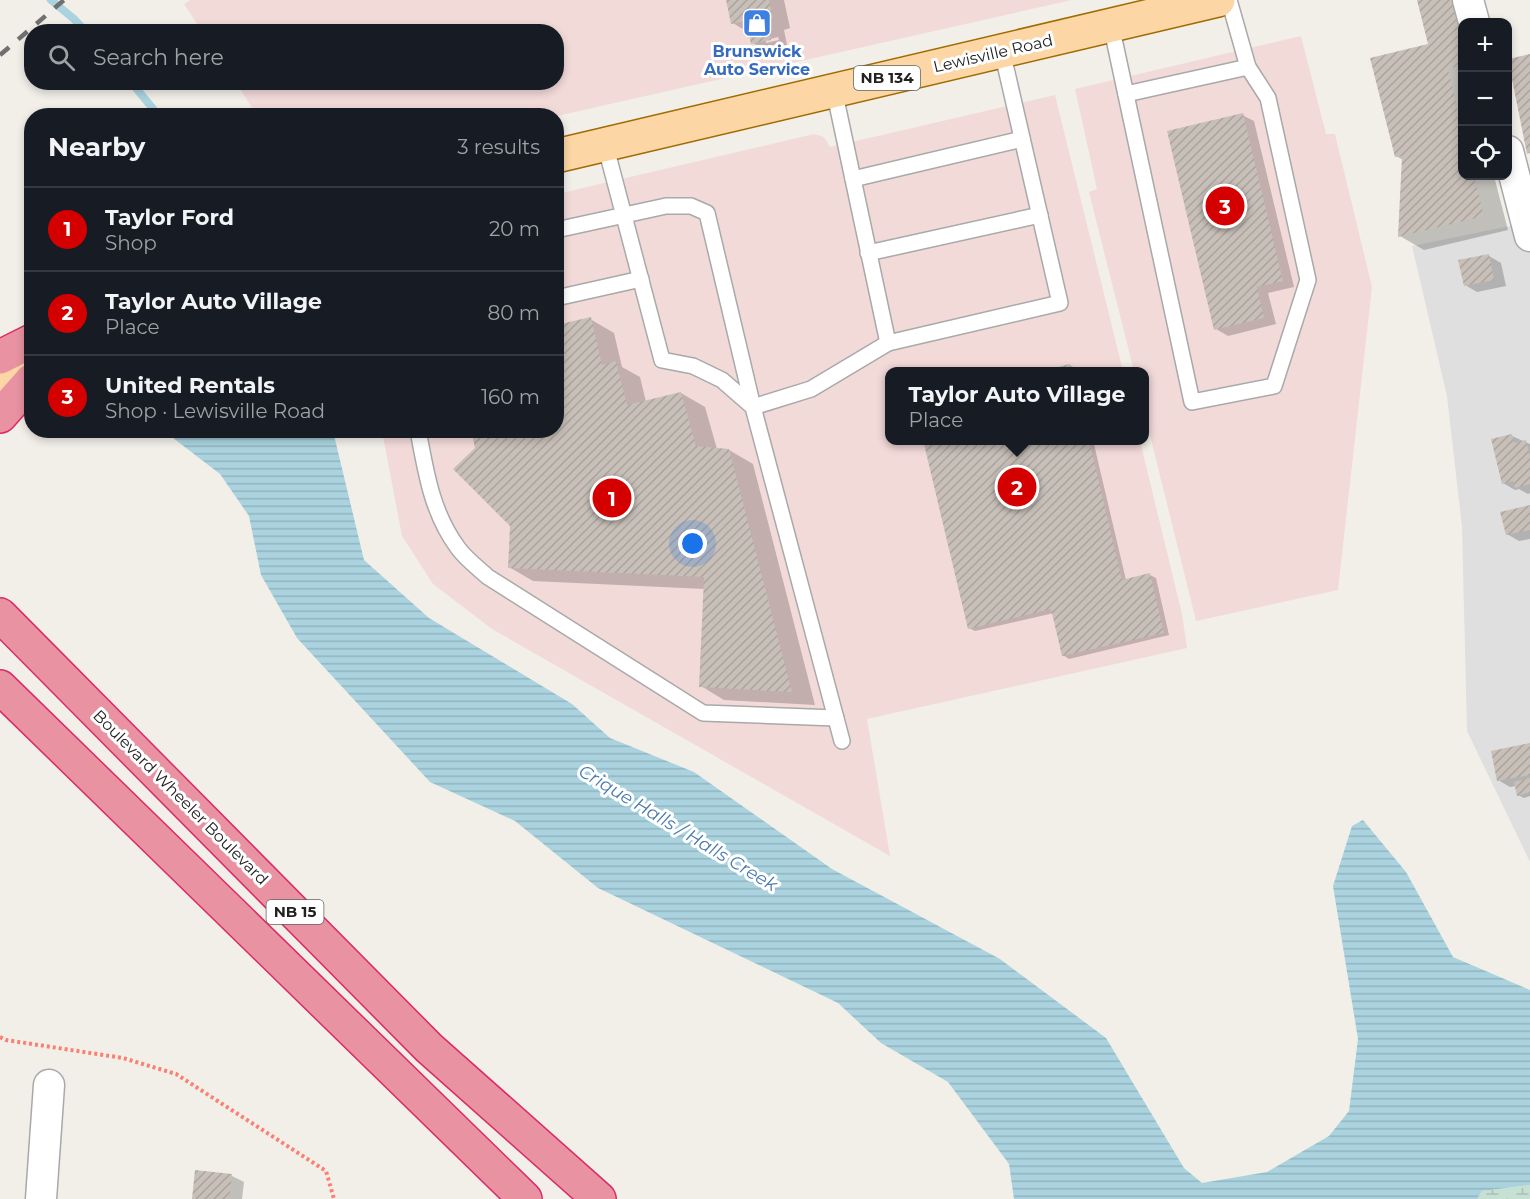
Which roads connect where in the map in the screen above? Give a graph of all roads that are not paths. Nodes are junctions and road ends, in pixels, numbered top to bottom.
1 (1218, 0) edge
2 (1229, 0) edge
3 (1468, 0) edge
4 (1473, 18) edge
5 (1111, 25) junction
6 (1002, 51) junction
7 (1248, 67) junction
8 (834, 90) junction
9 (1126, 94) junction
10 (1023, 139) junction
11 (605, 144) junction
12 (564, 154) edge
13 (1512, 166) edge
14 (853, 179) junction
15 (1040, 214) junction
16 (624, 215) junction
17 (564, 228) edge
18 (1530, 236) edge
19 (868, 253) junction
20 (641, 279) junction
21 (564, 296) edge
22 (888, 343) junction
23 (24, 345) edge
24 (0, 357) edge
25 (24, 360) edge
26 (0, 376) edge
27 (24, 389) edge
28 (753, 407) junction
29 (0, 416) edge
30 (419, 438) edge
31 (0, 615) edge
32 (0, 687) edge
33 (836, 718) junction
34 (842, 741) dead end
35 (49, 1085) dead end
36 (40, 1199) edge
37 (525, 1199) edge
38 (599, 1199) edge

1 - 5 main road, Lewisville Road / NB 134
2 - 7 lane
3 - 4 street
5 - 6 main road, Lewisville Road / NB 134
5 - 9 lane
6 - 8 main road, Lewisville Road / NB 134
6 - 10 lane
7 - 9 lane
7 - 9 lane
8 - 11 main road, Lewisville Road / NB 134
8 - 14 lane
10 - 14 lane
10 - 15 lane
11 - 12 main road, Lewisville Road / NB 134
11 - 16 lane
13 - 18 street
14 - 19 lane
15 - 19 lane
15 - 22 lane
16 - 17 lane
16 - 20 lane
16 - 28 lane
19 - 22 lane
20 - 21 lane
20 - 28 lane
22 - 28 lane
23 - 24 highway
25 - 26 main road
27 - 29 highway
28 - 33 lane
30 - 33 lane
31 - 38 highway, Boulevard Wheeler Boulevard / NB 15
32 - 37 highway, NB 15
33 - 34 lane
35 - 36 street

